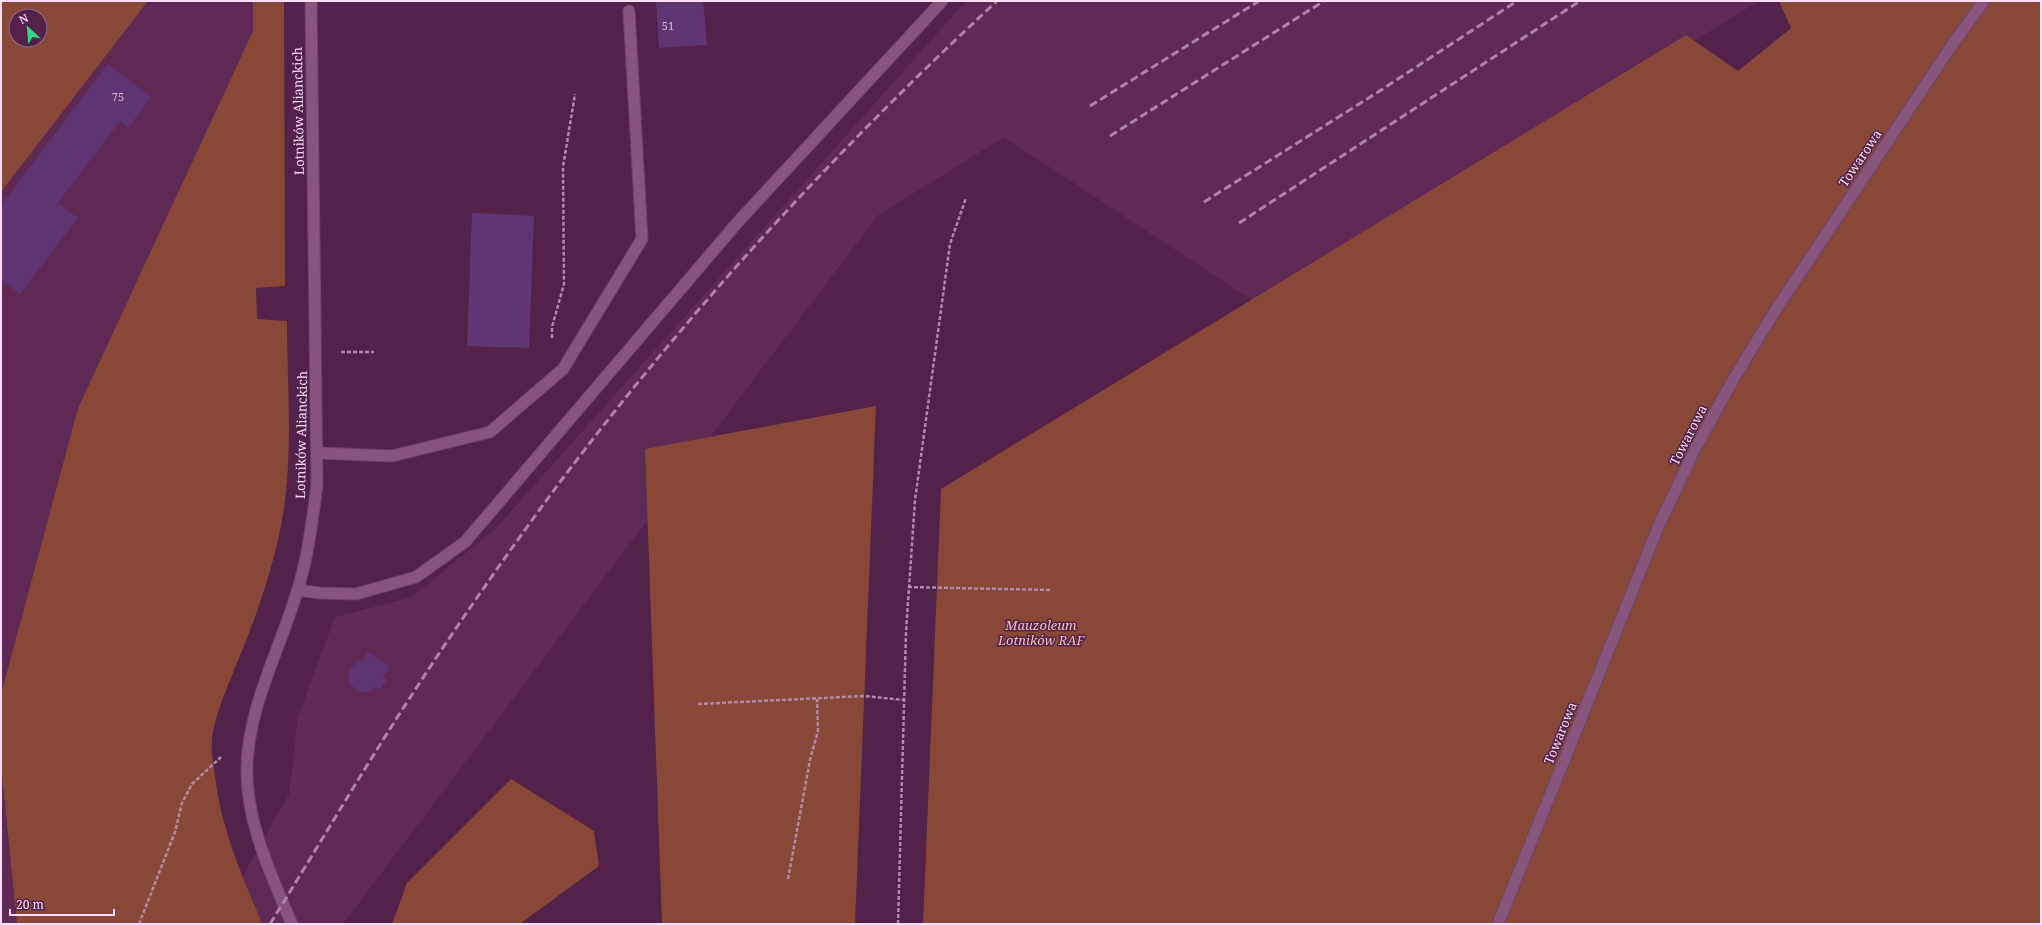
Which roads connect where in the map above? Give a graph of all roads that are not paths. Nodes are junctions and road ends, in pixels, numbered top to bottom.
1 (311, 1) edge
2 (942, 1) edge
3 (1984, 1) edge
4 (629, 11) dead end
5 (317, 453) junction
6 (298, 590) junction
7 (292, 924) edge
8 (1498, 924) edge

1 - 5 street, Lotników Alianckich
2 - 6 street
3 - 8 street, Towarowa
4 - 5 street
5 - 6 street, Lotników Alianckich
6 - 7 street, Lotników Alianckich

